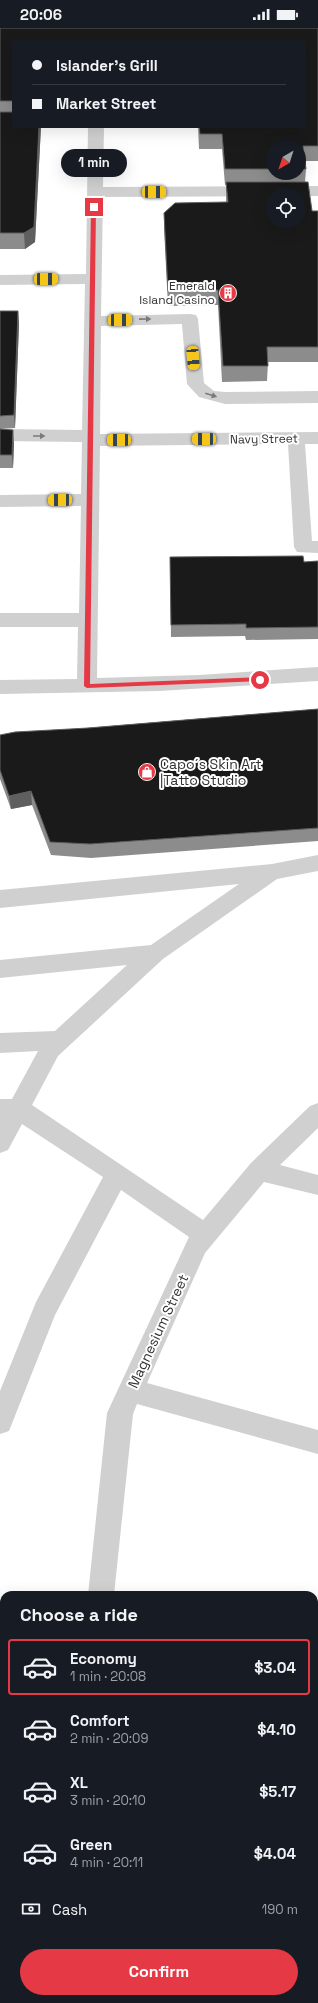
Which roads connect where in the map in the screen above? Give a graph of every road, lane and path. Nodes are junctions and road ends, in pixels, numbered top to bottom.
1 (96, 128) edge
2 (318, 191) edge
3 (94, 192) junction
4 (93, 279) junction
5 (0, 280) edge
6 (92, 321) junction
7 (318, 397) edge
8 (0, 435) edge
9 (91, 438) junction
10 (296, 438) junction
11 (318, 438) edge
12 (90, 500) junction
13 (0, 502) edge
14 (318, 547) edge
15 (0, 620) edge
16 (88, 620) junction
17 (318, 674) edge
18 (87, 686) junction
19 (0, 687) edge
20 (318, 863) edge
21 (272, 872) junction
22 (0, 899) edge
23 (155, 953) junction
24 (0, 969) edge
25 (60, 1040) junction
26 (0, 1043) edge
27 (9, 1109) edge
28 (318, 1113) edge
29 (0, 1143) edge
30 (259, 1170) junction
31 (117, 1174) junction
32 (318, 1185) edge
33 (205, 1235) junction
34 (130, 1390) junction
35 (0, 1422) edge
36 (318, 1442) edge
37 (101, 1591) edge

1 - 3 street
2 - 3 street
3 - 4 street
4 - 5 street
4 - 6 street
6 -> 7 street
6 - 9 street
8 -> 9 street, Navy Street
9 - 10 street, Navy Street
9 - 12 street
10 - 11 street, Navy Street
10 - 14 street
12 - 13 street
12 - 16 street
15 - 16 street
16 - 18 street
17 - 18 street
18 - 19 street
20 - 21 street
21 - 22 street
21 - 23 street
23 - 24 street
23 - 25 street
25 - 26 street
25 - 27 street
27 - 29 street
27 - 31 street
28 - 30 street, Magnesium Street
30 - 32 street
30 - 33 street, Magnesium Street
31 - 33 street
31 - 35 street
33 - 34 street, Magnesium Street
34 - 36 street
34 - 37 street, Magnesium Street

